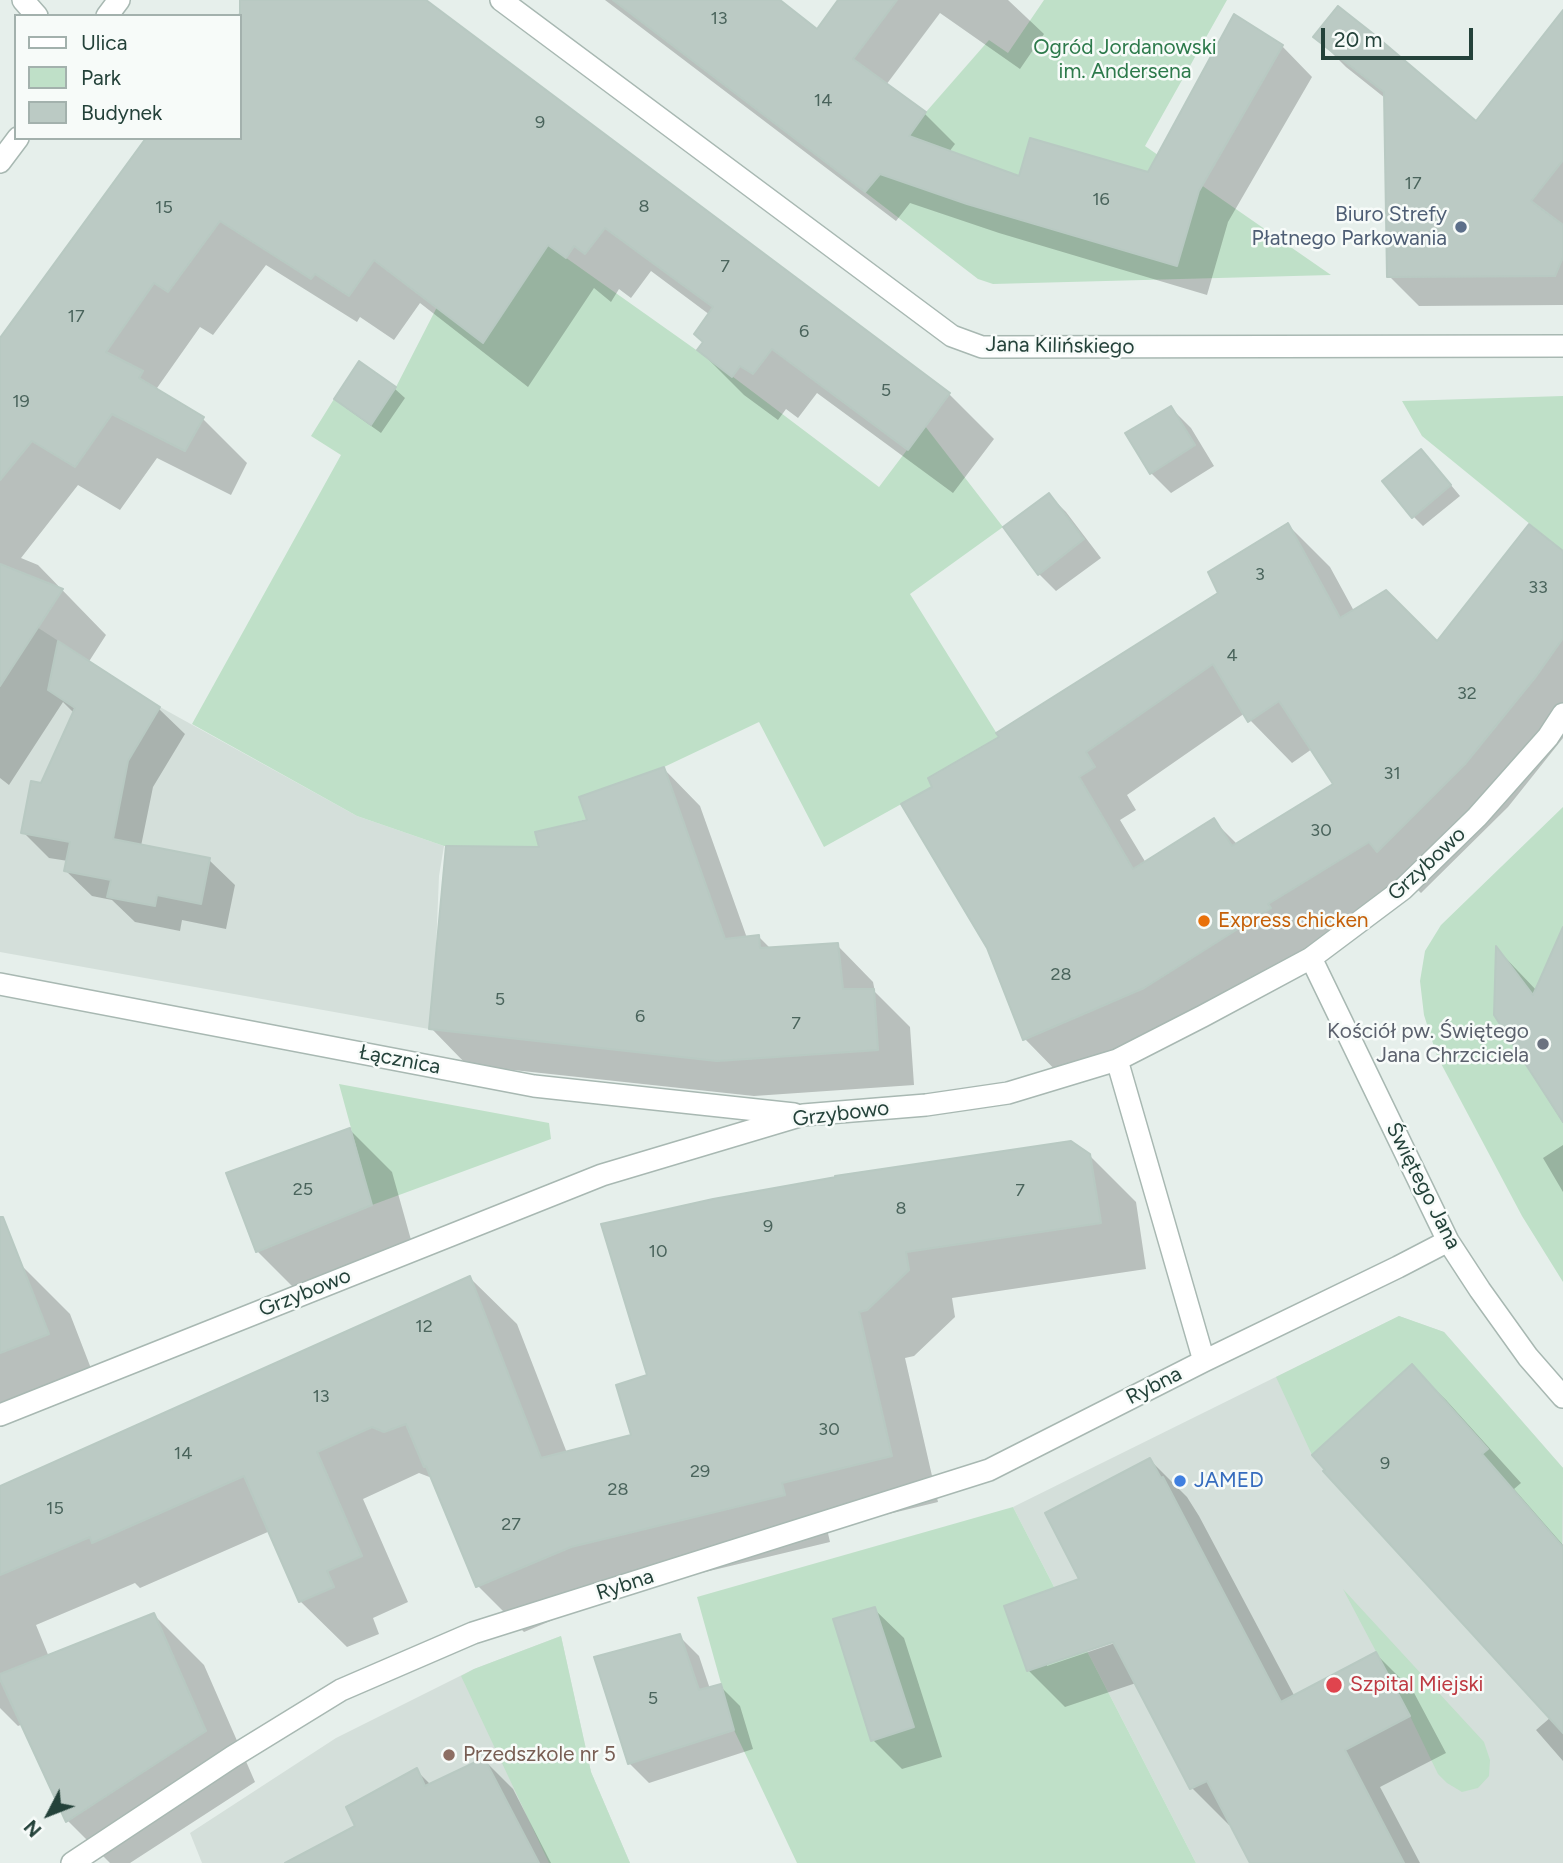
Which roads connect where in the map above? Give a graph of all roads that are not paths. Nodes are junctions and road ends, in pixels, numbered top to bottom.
1 (23, 0) edge
2 (501, 0) edge
3 (35, 14) edge
4 (16, 140) edge
5 (0, 162) edge
6 (1563, 346) edge
7 (1563, 715) edge
8 (1311, 958) junction
9 (0, 984) edge
10 (1117, 1060) junction
11 (803, 1115) junction
12 (1448, 1241) junction
13 (1204, 1361) junction
14 (1563, 1397) edge
15 (0, 1415) edge
16 (72, 1863) edge

1 - 3 street
2 - 6 street, Jana Kilińskiego
4 - 5 street
7 - 8 street, Grzybowo
8 - 10 street, Grzybowo
8 - 12 street, Świętego Jana
9 - 11 street, Łącznica
10 - 11 street, Grzybowo
10 - 13 street, Rybna
11 - 15 street, Grzybowo
12 - 13 street, Rybna
12 - 14 street, Świętego Jana
13 - 16 street, Rybna

